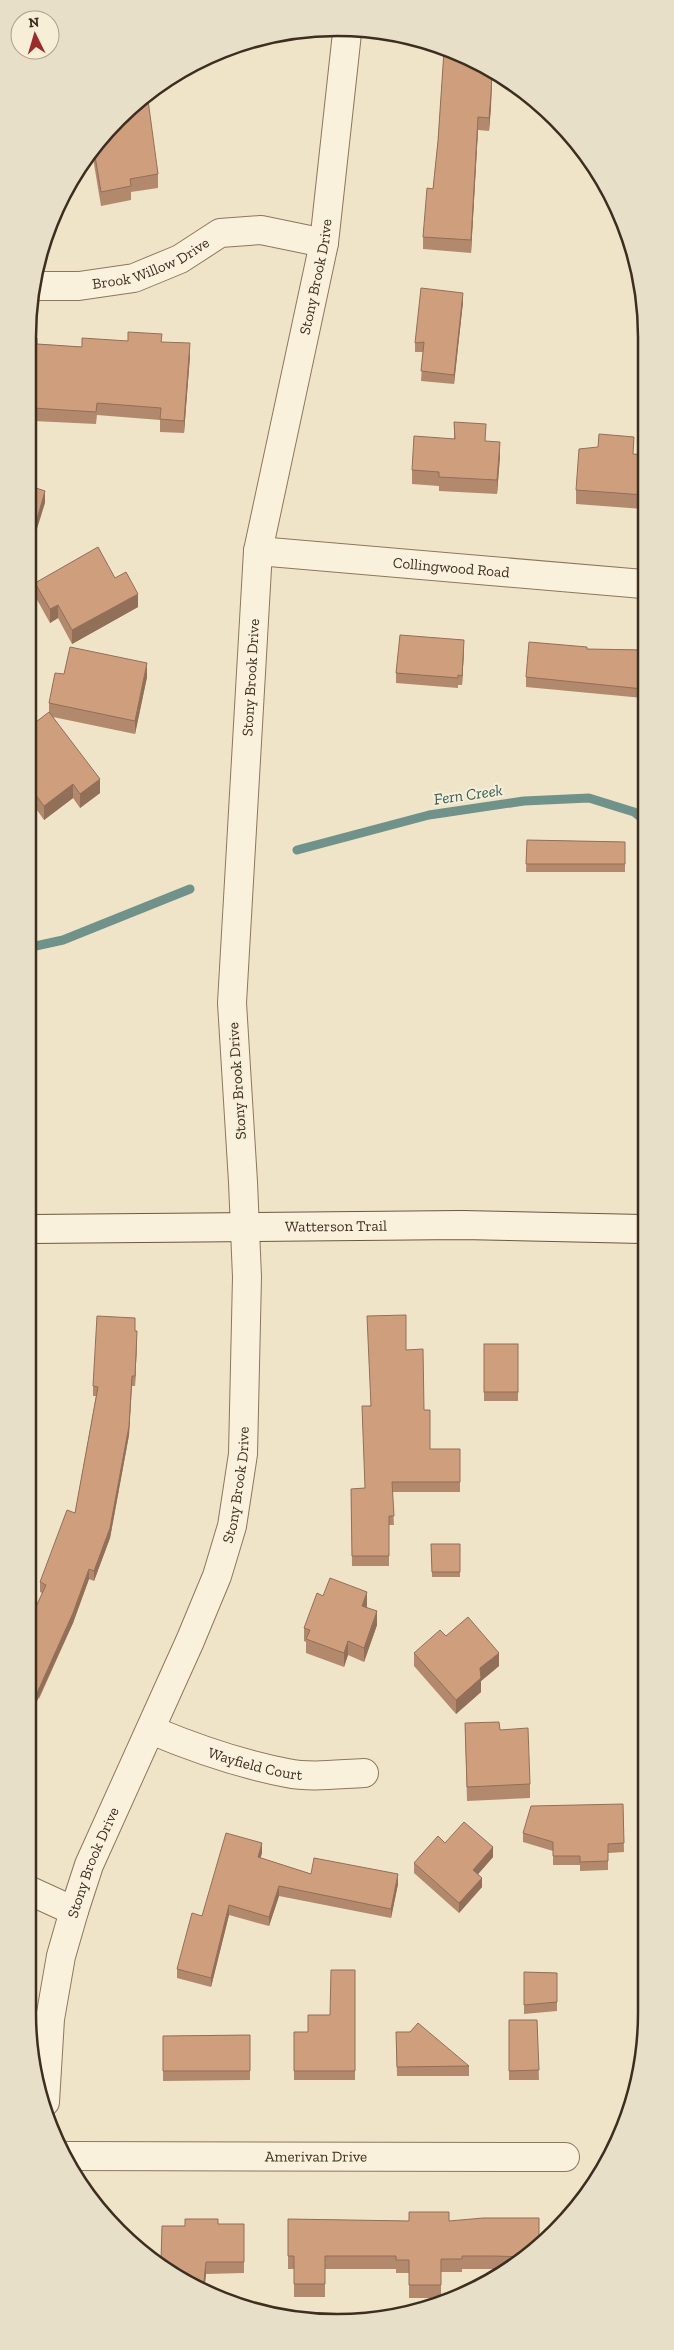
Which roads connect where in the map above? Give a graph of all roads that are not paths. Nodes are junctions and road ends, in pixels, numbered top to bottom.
1 (347, 36) edge
2 (324, 243) junction
3 (41, 286) edge
4 (258, 551) junction
5 (638, 584) edge
6 (245, 1226) junction
7 (36, 1229) edge
8 (638, 1230) edge
9 (151, 1730) junction
10 (364, 1773) dead end
11 (36, 1894) edge
12 (74, 1911) junction
13 (46, 2090) edge
14 (73, 2156) edge
15 (565, 2156) dead end

1 - 2 street, Stony Brook Drive
2 - 3 street, Brook Willow Drive
2 - 4 street, Stony Brook Drive
4 - 5 street, Collingwood Road
4 - 6 street, Stony Brook Drive
6 - 7 street, Watterson Trail
6 - 8 street, Watterson Trail
6 - 9 street, Stony Brook Drive
9 - 10 street, Wayfield Court
9 - 12 street, Stony Brook Drive
11 - 12 street
12 - 13 street, Stony Brook Drive
14 - 15 street, Amerivan Drive

